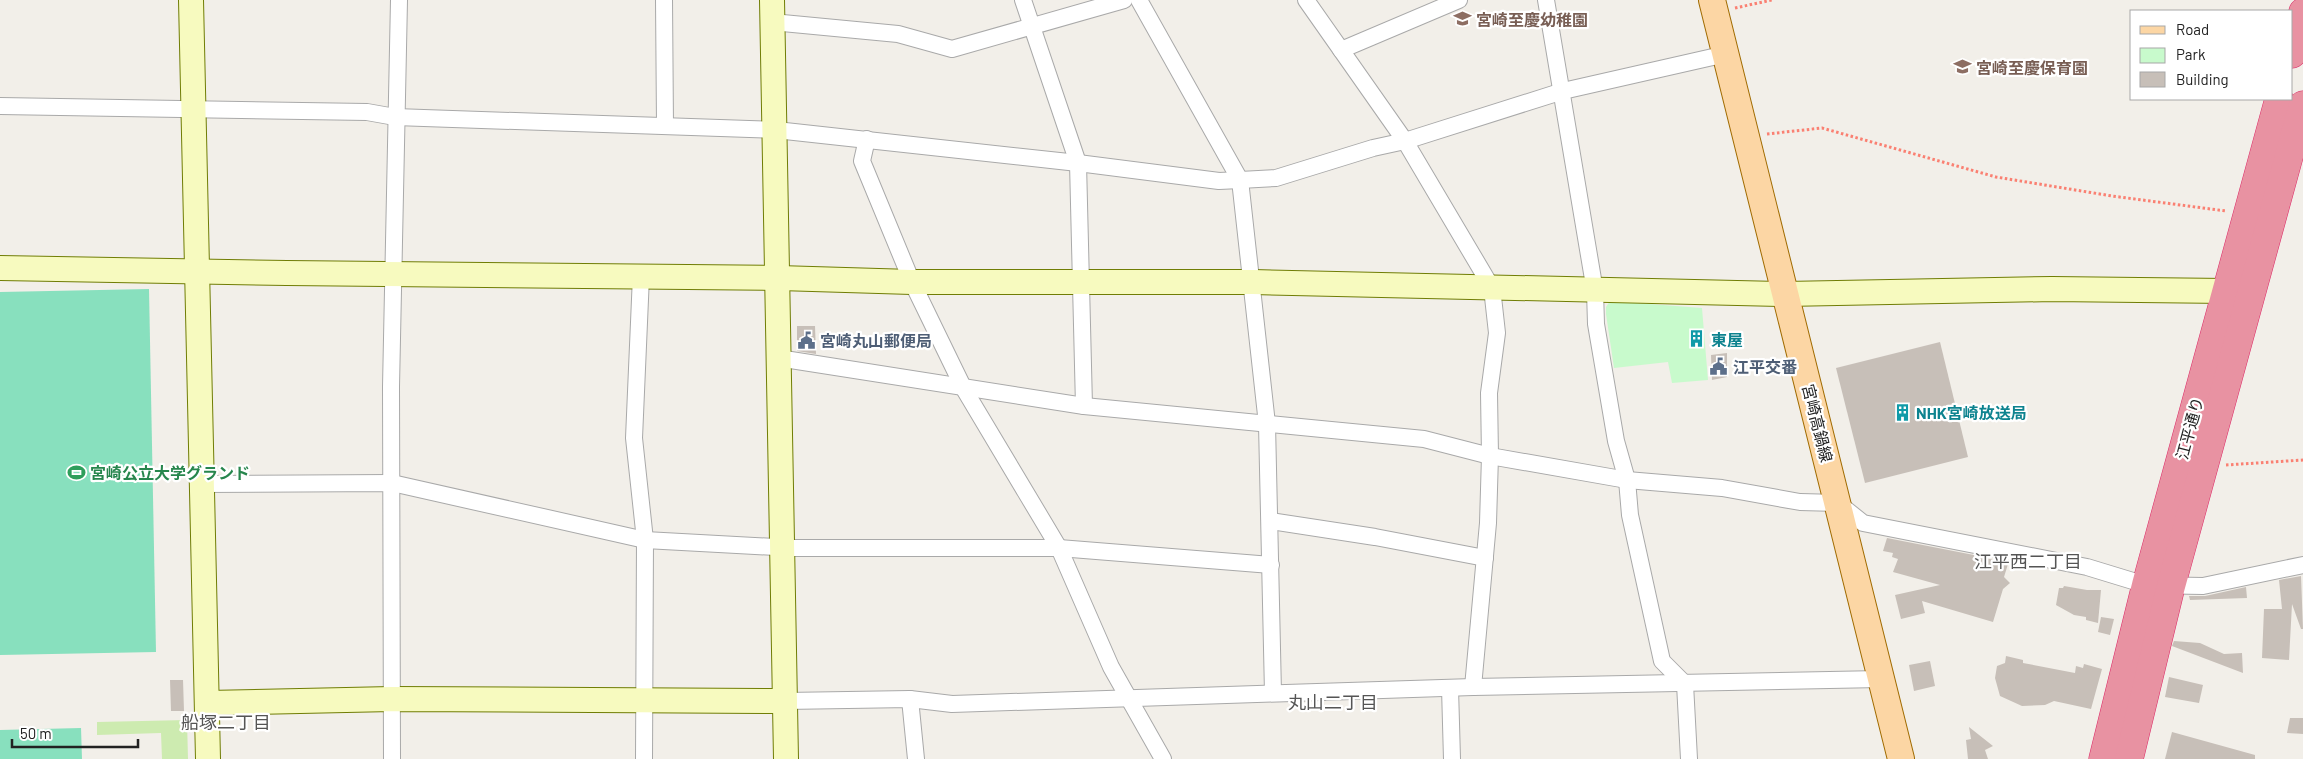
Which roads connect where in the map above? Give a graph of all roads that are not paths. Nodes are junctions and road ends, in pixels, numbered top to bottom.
1 (191, 0) edge
2 (398, 0) edge
3 (664, 0) edge
4 (1023, 0) edge
5 (1124, 0) edge
6 (1139, 0) edge
7 (1306, 0) edge
8 (1459, 0) edge
9 (1546, 0) edge
10 (1714, 6) edge
11 (772, 11) edge
12 (2303, 12) edge
13 (1032, 27) junction
14 (1341, 50) junction
15 (2293, 50) edge
16 (1726, 54) junction
17 (1563, 91) junction
18 (2280, 100) edge
19 (2303, 105) edge
20 (0, 106) edge
21 (195, 110) junction
22 (395, 117) junction
23 (665, 125) junction
24 (776, 130) junction
25 (867, 139) junction
26 (1405, 141) junction
27 (1078, 163) junction
28 (1240, 180) junction
29 (0, 268) edge
30 (197, 272) junction
31 (393, 273) junction
32 (641, 276) junction
33 (779, 278) junction
34 (912, 282) junction
35 (1253, 282) junction
36 (1081, 283) junction
37 (1492, 288) junction
38 (1595, 291) junction
39 (1785, 294) junction
40 (2238, 294) junction
41 (778, 358) junction
42 (964, 389) junction
43 (1084, 406) junction
44 (1268, 424) junction
45 (1490, 456) junction
46 (1627, 480) junction
47 (392, 483) junction
48 (202, 484) junction
49 (1838, 503) junction
50 (1270, 521) junction
51 (645, 540) junction
52 (781, 546) junction
53 (1059, 548) junction
54 (1485, 558) junction
55 (1271, 565) junction
56 (2303, 565) edge
57 (2159, 585) junction
58 (1881, 679) junction
59 (1685, 684) junction
60 (1450, 688) junction
61 (1472, 688) junction
62 (1274, 693) junction
63 (1128, 698) junction
64 (392, 699) junction
65 (910, 699) junction
66 (645, 701) junction
67 (785, 701) junction
68 (207, 703) junction
69 (208, 759) edge
70 (392, 759) edge
71 (644, 759) edge
72 (786, 759) edge
73 (916, 759) edge
74 (1163, 759) edge
75 (1452, 759) edge
76 (1689, 759) edge
77 (1901, 759) edge
78 (2103, 759) edge
79 (2129, 759) edge

1 - 21 street
2 - 22 street
3 - 23 street
4 - 13 street
5 - 13 street
6 - 28 street
7 - 14 street
8 - 14 street
9 - 17 street
10 - 16 main road, 宮崎高鍋線
11 - 13 street
11 - 24 street
12 - 15 highway
13 - 27 street
14 - 26 street
16 - 17 street
16 - 39 main road, 宮崎高鍋線
17 - 26 street
17 - 38 street
18 - 40 highway, 江平通り
19 - 40 highway, 江平通り
20 - 21 street
21 - 22 street
21 - 30 street
22 - 23 street
22 - 31 street
23 - 24 street
24 - 25 street
24 - 33 street
25 - 27 street
25 - 34 street
26 - 28 street
26 - 37 street
27 - 28 street
27 - 36 street
28 - 35 street
29 - 30 street
30 - 31 street
30 - 48 street
31 - 32 street
31 - 47 street
32 - 33 street
32 - 51 street
33 - 34 street
33 - 41 street
34 - 36 street
34 - 42 street
35 - 36 street
35 - 37 street
35 - 44 street
36 - 43 street
37 - 38 street
37 - 45 street
38 - 39 street
38 - 46 street
39 - 40 street
39 - 49 main road, 宮崎高鍋線
40 - 57 highway, 江平通り
40 - 57 highway, 江平通り
41 - 42 street
41 - 52 street
42 - 43 street
42 - 53 street
43 - 44 street
44 - 45 street
44 - 50 street
45 - 46 street
45 - 54 street
46 - 49 street
46 - 59 street
47 - 48 street
47 - 51 street
47 - 64 street
48 - 68 street
49 - 57 street
49 - 58 main road, 宮崎高鍋線
50 - 54 street
50 - 55 street
51 - 52 street
51 - 66 street
52 - 53 street
52 - 67 street
53 - 55 street
53 - 63 street
54 - 61 street
55 - 62 street
56 - 57 street
57 - 78 highway, 江平通り
57 - 79 highway, 江平通り
58 - 59 street
58 - 77 main road, 宮崎高鍋線
59 - 61 street
59 - 76 street
60 - 61 street
60 - 62 street
60 - 75 street
62 - 63 street
63 - 65 street
63 - 74 street
64 - 66 street
64 - 68 street
64 - 70 street
65 - 67 street
65 - 73 street
66 - 67 street
66 - 71 street
67 - 72 street
68 - 69 street

